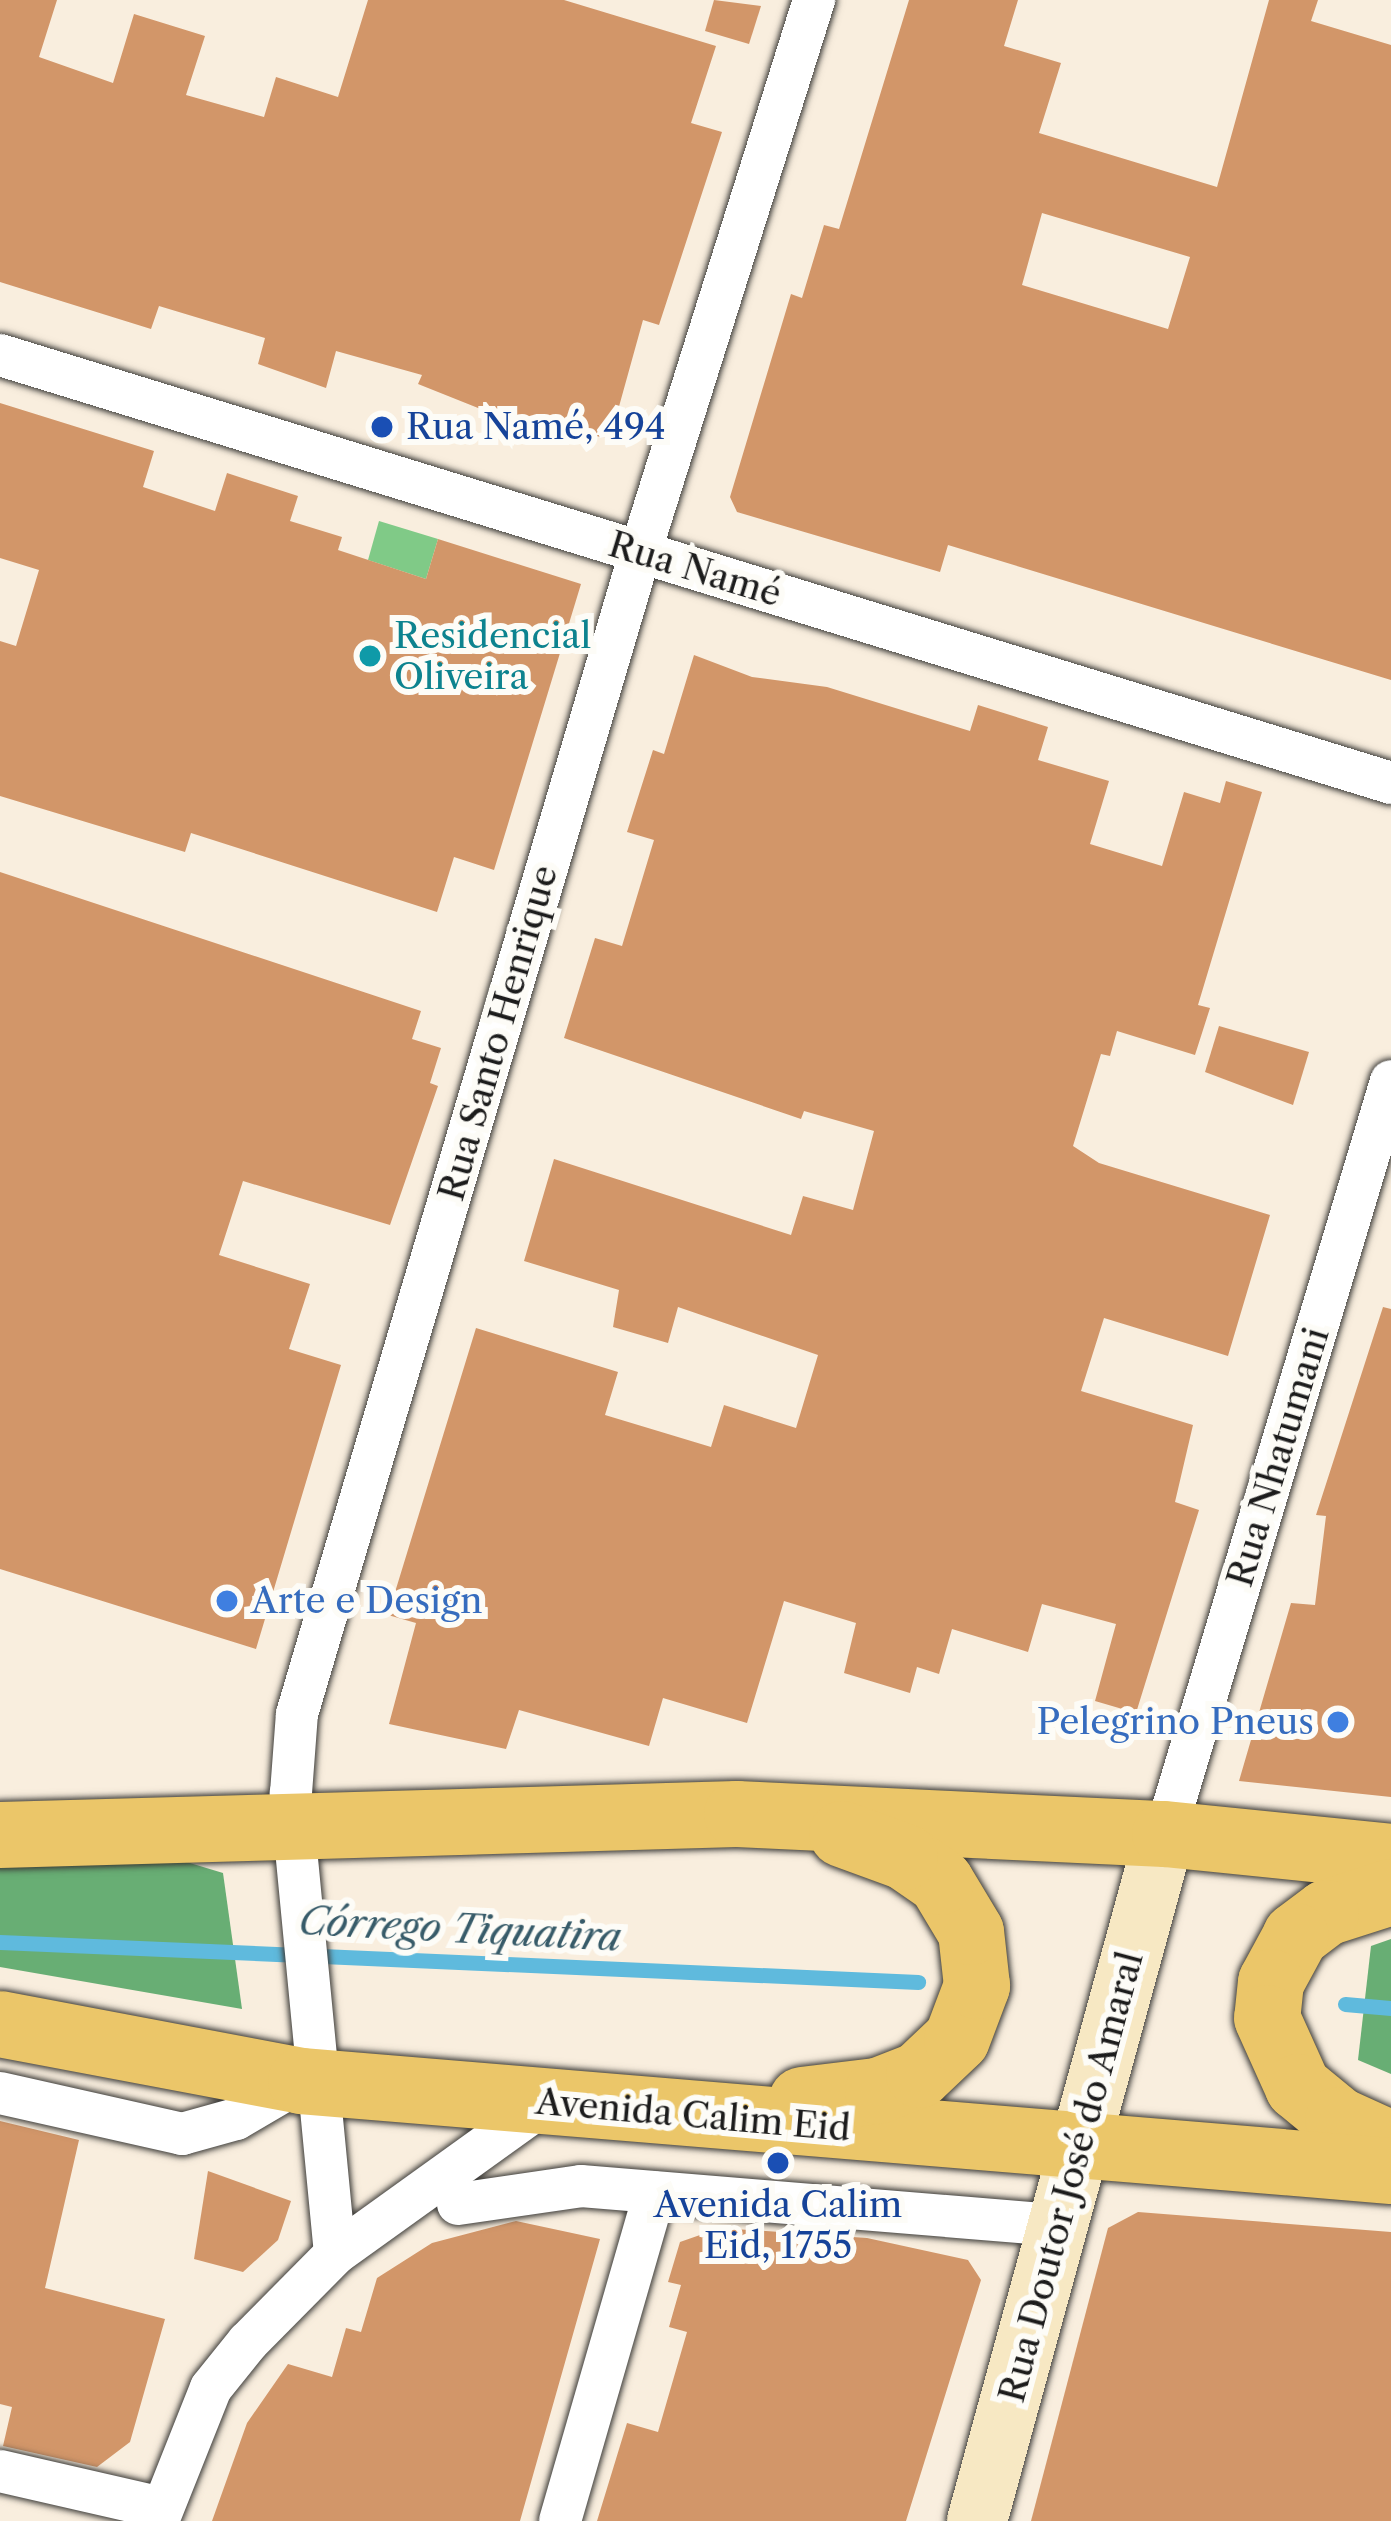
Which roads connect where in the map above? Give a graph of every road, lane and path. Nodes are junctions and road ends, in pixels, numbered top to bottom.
1 (814, 0) edge
2 (0, 355) edge
3 (640, 553) junction
4 (1391, 783) edge
5 (1391, 1081) edge
6 (737, 1814) junction
7 (0, 1834) edge
8 (1166, 1834) junction
9 (296, 1853) junction
10 (1391, 1857) edge
11 (1391, 1892) edge
12 (0, 2024) edge
13 (313, 2082) junction
14 (0, 2093) edge
15 (545, 2103) junction
16 (673, 2114) junction
17 (1391, 2144) edge
18 (1079, 2148) junction
19 (1391, 2171) edge
20 (655, 2192) junction
21 (458, 2204) dead end
22 (1056, 2225) junction
23 (335, 2254) junction
24 (0, 2471) edge
25 (160, 2515) edge
26 (560, 2521) edge
27 (977, 2521) edge

1 - 3 street, Rua Santo Henrique
2 - 3 street, Rua Namé
3 - 4 street, Rua Namé
3 - 9 street, Rua Santo Henrique
5 - 8 street, Rua Nhatumani
6 - 8 main road
6 - 9 main road
6 - 16 main road
7 - 9 main road
8 - 10 main road
8 - 18 street, Rua Doutor José do Amaral
9 - 13 street, Rua Santo Henrique
11 - 17 main road
12 - 13 main road, Avenida Calim Eid
13 - 14 street
13 - 15 main road, Avenida Calim Eid
13 - 23 street, Rua Santo Henrique
15 - 16 main road, Avenida Calim Eid
15 - 23 street
16 - 18 main road, Avenida Calim Eid
18 - 19 main road, Avenida Calim Eid
18 - 22 street, Rua Doutor José do Amaral
20 - 21 street
20 - 22 street
20 - 26 street
22 - 27 street, Rua Doutor José do Amaral
23 - 25 street
24 - 25 street

